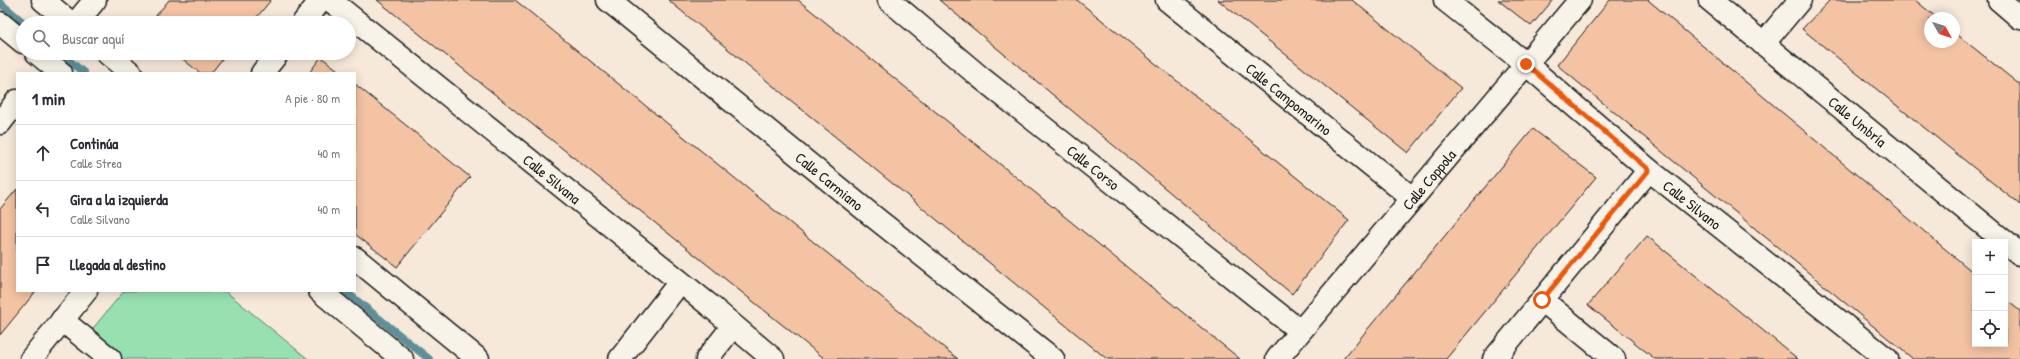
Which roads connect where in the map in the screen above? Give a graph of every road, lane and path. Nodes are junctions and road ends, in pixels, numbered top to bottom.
1 (43, 0) edge
2 (95, 0) edge
3 (322, 0) edge
4 (330, 0) edge
5 (608, 0) edge
6 (888, 0) edge
7 (1167, 0) edge
8 (1445, 0) edge
9 (1580, 0) edge
10 (1710, 0) edge
11 (1800, 0) edge
12 (1999, 0) edge
13 (62, 16) edge
14 (82, 16) edge
15 (309, 16) edge
16 (350, 16) edge
17 (2020, 18) edge
18 (356, 21) edge
19 (0, 23) edge
20 (16, 36) edge
21 (1763, 44) junction
22 (115, 60) edge
23 (272, 60) edge
24 (1526, 64) junction
25 (130, 72) edge
26 (263, 72) edge
27 (16, 102) edge
28 (0, 123) edge
29 (1649, 170) junction
30 (1412, 198) junction
31 (2001, 239) edge
32 (2008, 244) edge
33 (2020, 254) edge
34 (356, 259) edge
35 (680, 282) junction
36 (85, 292) edge
37 (321, 292) edge
38 (1542, 300) junction
39 (62, 320) junction
40 (733, 326) junction
41 (1300, 331) junction
42 (31, 359) edge
43 (110, 359) edge
44 (402, 359) edge
45 (478, 359) edge
46 (620, 359) edge
47 (707, 359) edge
48 (773, 359) edge
49 (1053, 359) edge
50 (1277, 359) edge
51 (1494, 359) edge
52 (1614, 359) edge
53 (1887, 359) edge

1 - 13 street
2 - 14 street
3 - 15 street
4 - 16 street, Calle Silvana
5 - 49 street, Calle Carmiano
6 - 41 street, Calle Corso
7 - 30 street, Calle Campomarino
8 - 24 street, Calle Silvano
9 - 24 street, Calle Coppola
10 - 21 street, Calle Umbría
11 - 21 street
12 - 17 street
18 - 35 street, Calle Silvana
19 - 20 street
21 - 31 street, Calle Umbría
22 - 25 street
23 - 26 street
24 - 29 street, Calle Silvano
24 - 30 street, Calle Coppola
27 - 28 street
29 - 38 street
29 - 53 street, Calle Silvano
30 - 41 street, Calle Coppola
32 - 33 street, Calle Umbría
34 - 45 street
35 - 40 street, Calle Silvana
35 - 46 street
36 - 39 street
37 - 44 street
38 - 51 street
38 - 52 street
39 - 42 street
39 - 43 street
40 - 47 street
40 - 48 street, Calle Silvana
41 - 50 street, Calle Coppola

